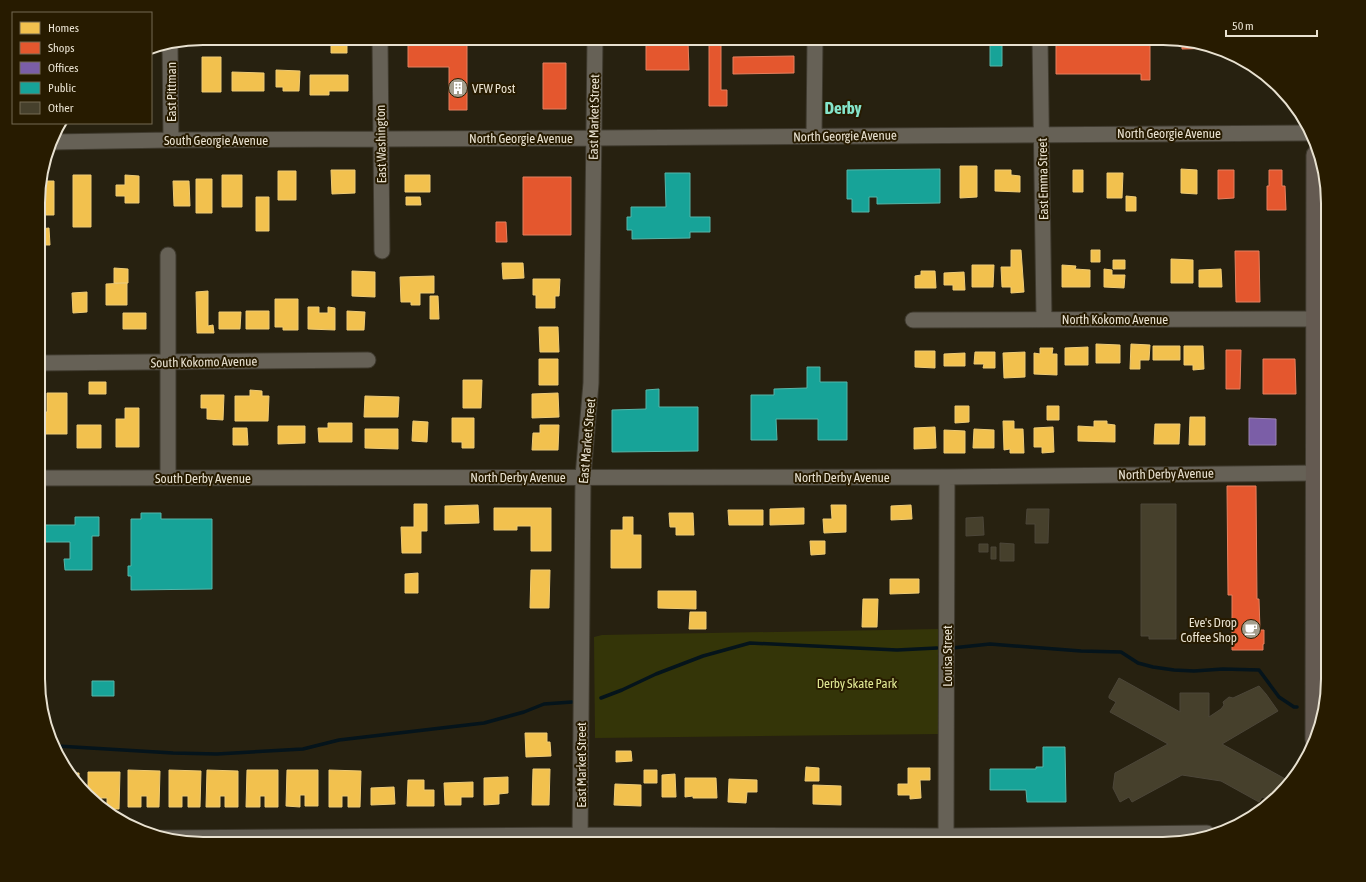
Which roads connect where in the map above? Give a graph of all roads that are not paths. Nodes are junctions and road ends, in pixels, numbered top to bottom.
1 (380, 45) edge
2 (595, 45) edge
3 (815, 45) edge
4 (1040, 45) edge
5 (170, 48) edge
6 (1304, 132) edge
7 (1042, 134) junction
8 (814, 136) junction
9 (594, 138) junction
10 (381, 139) junction
11 (171, 140) junction
12 (57, 142) edge
13 (1316, 162) edge
14 (382, 251) dead end
15 (168, 256) dead end
16 (1044, 319) junction
17 (1316, 319) junction
18 (913, 320) dead end
19 (368, 360) dead end
20 (168, 362) junction
21 (45, 363) edge
22 (1320, 468) edge
23 (168, 477) junction
24 (367, 477) joint
25 (582, 477) junction
26 (946, 477) junction
27 (45, 478) edge
28 (1315, 722) edge
29 (1199, 833) edge
30 (946, 836) junction
31 (362, 837) edge
32 (502, 837) edge
33 (580, 837) edge
34 (896, 837) edge

1 - 10 street, East Washington
2 - 9 street, East Market Street
3 - 8 street
4 - 7 street, East Emma Street
5 - 11 street, East Pittman
6 - 7 street, North Georgie Avenue
7 - 8 street, North Georgie Avenue
7 - 16 street, East Emma Street
8 - 9 street, North Georgie Avenue
9 - 10 street, North Georgie Avenue
9 - 25 street, East Market Street
10 - 11 street, South Georgie Avenue
10 - 14 street, East Washington
11 - 12 street, South Georgie Avenue
13 - 17 main road
15 - 20 street
16 - 17 street, North Kokomo Avenue
16 - 18 street, North Kokomo Avenue
17 - 22 main road
19 - 20 street, South Kokomo Avenue
20 - 21 street, South Kokomo Avenue
20 - 23 street
22 - 26 street, North Derby Avenue
22 - 28 main road
23 - 24 street, South Derby Avenue
23 - 27 street, South Derby Avenue
24 - 25 street, North Derby Avenue
25 - 26 street, North Derby Avenue
25 - 33 street, East Market Street
26 - 30 street, Louisa Street
29 - 30 street
30 - 34 street
31 - 32 street

